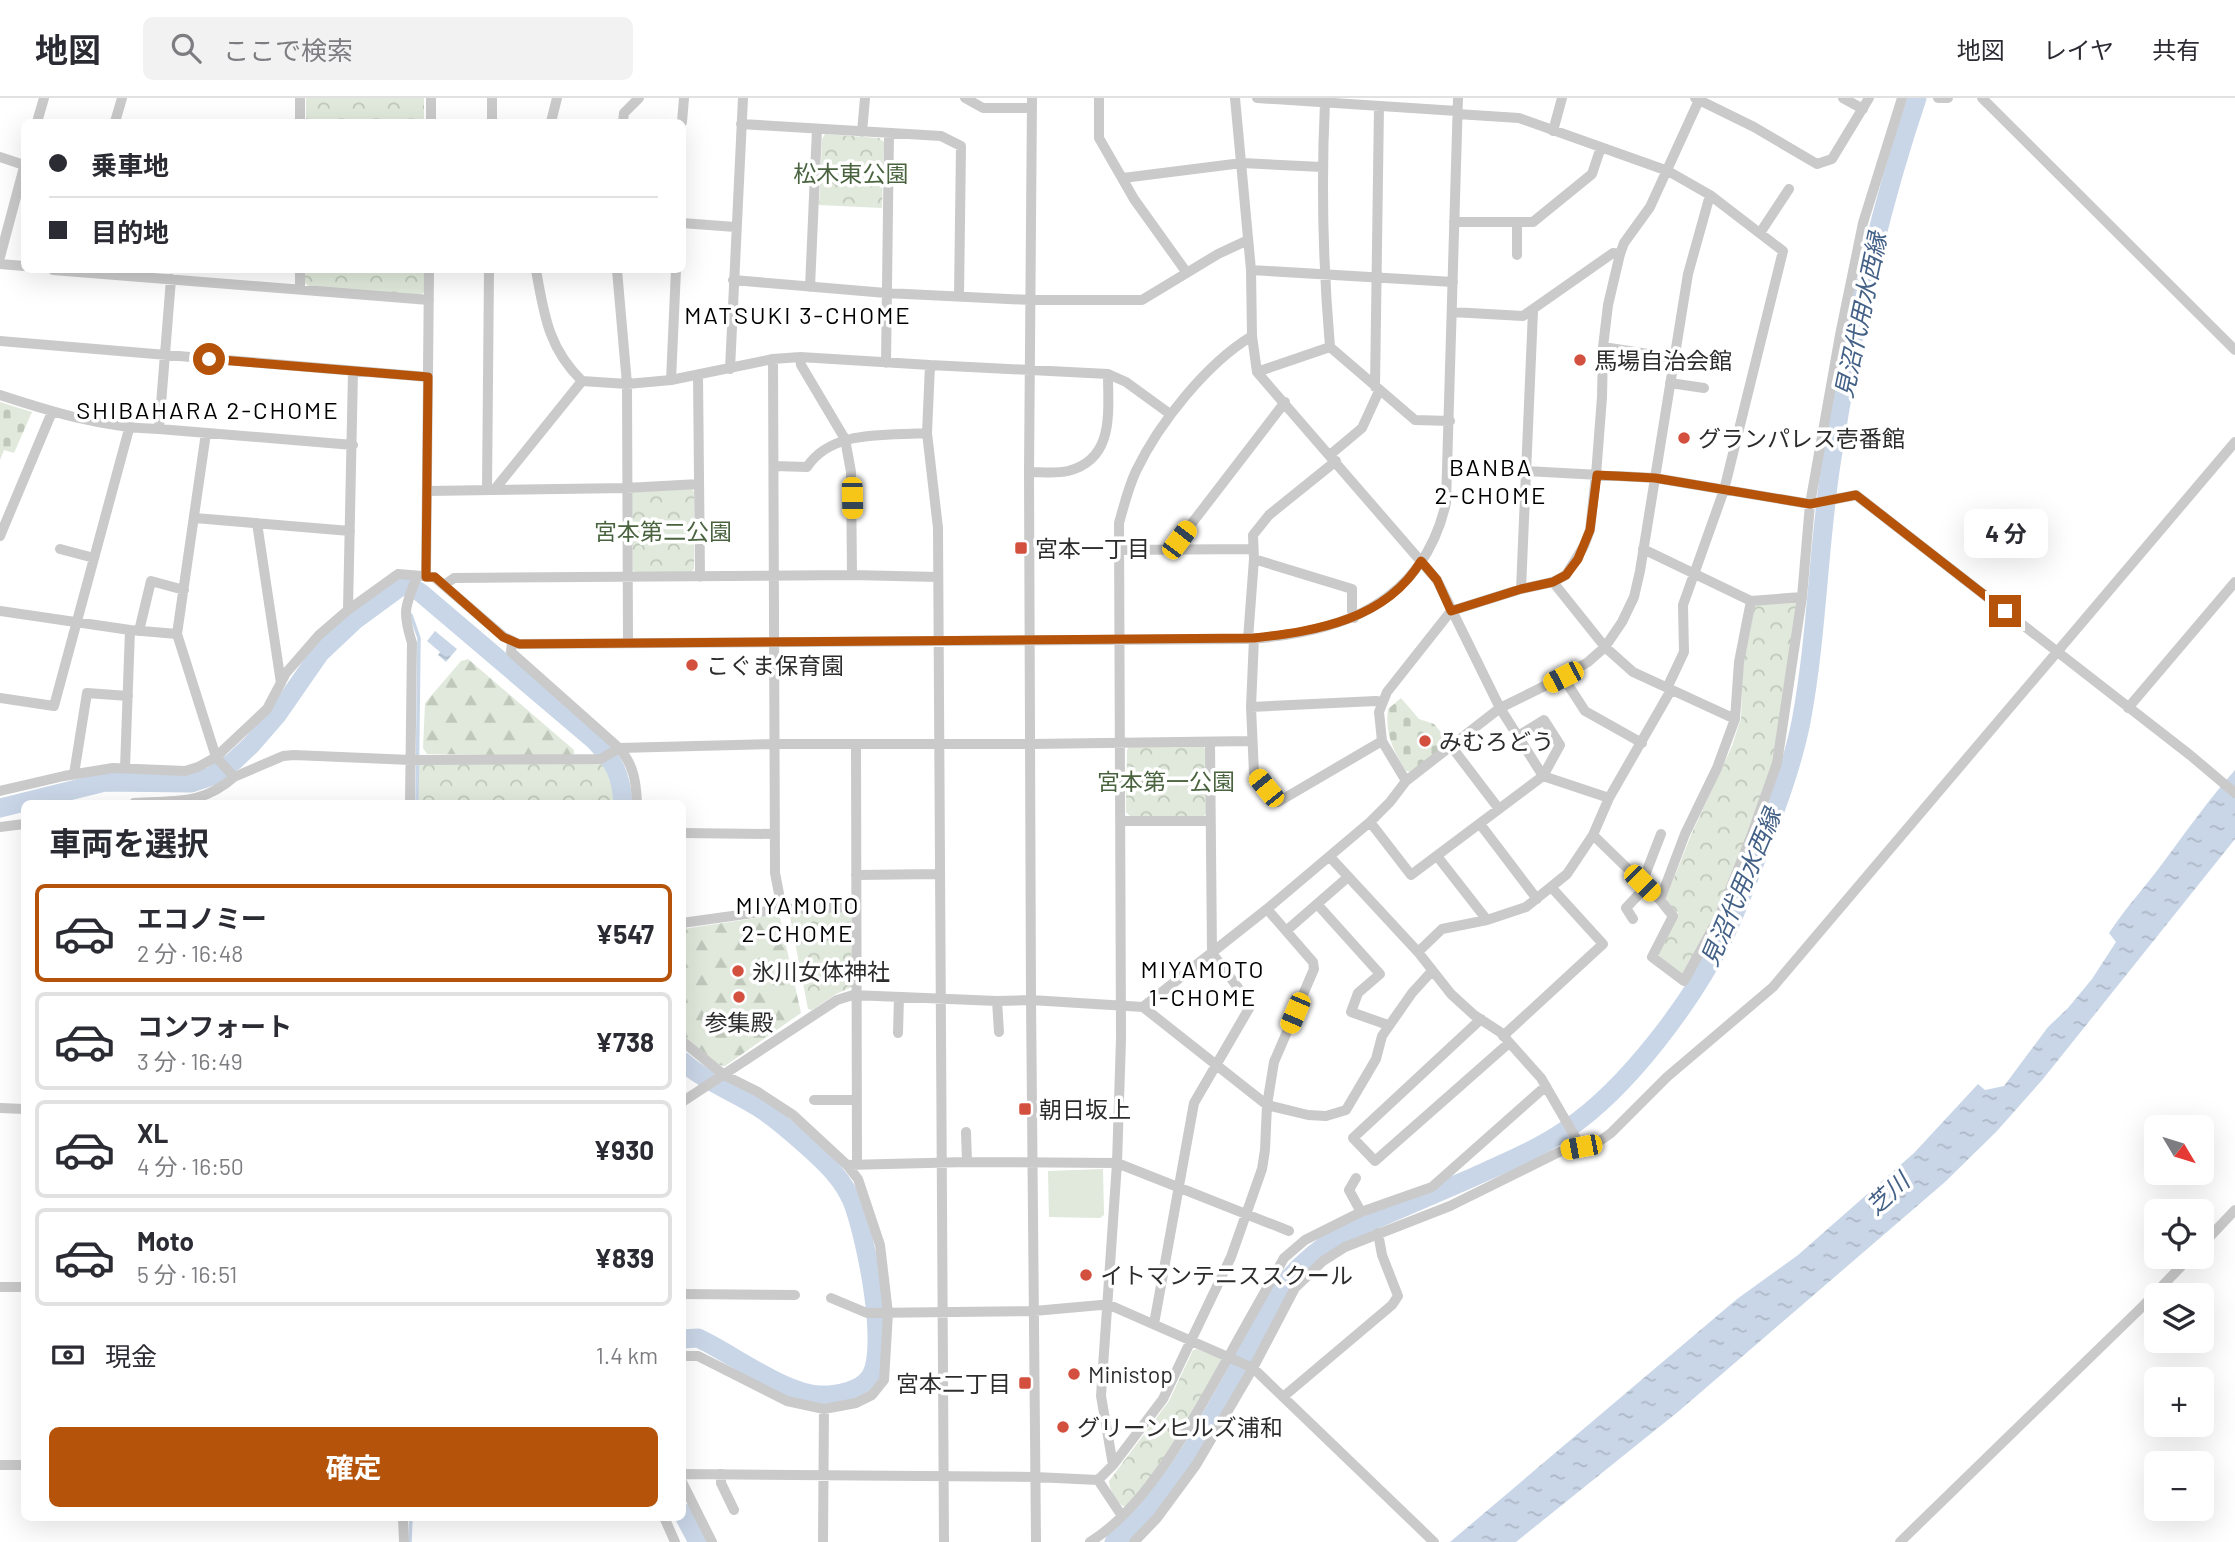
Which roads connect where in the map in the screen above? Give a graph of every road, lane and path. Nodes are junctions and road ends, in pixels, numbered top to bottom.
1 (44, 98) edge
2 (122, 98) edge
3 (300, 98) edge
4 (431, 98) edge
5 (492, 98) edge
6 (557, 98) edge
7 (639, 98) edge
8 (684, 98) edge
9 (743, 98) edge
10 (865, 98) edge
11 (965, 98) edge
12 (1099, 98) edge
13 (1235, 98) edge
14 (1257, 98) edge
15 (1458, 98) edge
16 (1562, 98) edge
17 (1843, 98) edge
18 (1869, 98) edge
19 (1902, 98) edge
20 (1938, 98) edge
21 (1948, 98) edge
22 (1982, 98) edge
23 (1698, 99) edge
24 (1325, 102) junction
25 (1032, 103) edge
26 (1379, 106) junction
27 (1863, 109) junction
28 (1457, 112) junction
29 (38, 119) edge
30 (116, 119) edge
31 (300, 119) edge
32 (431, 119) edge
33 (492, 119) edge
34 (553, 119) edge
35 (623, 119) edge
36 (682, 119) edge
37 (741, 124) junction
38 (817, 129) junction
39 (1553, 131) junction
40 (862, 132) junction
41 (889, 133) junction
42 (1601, 147) junction
43 (0, 157) edge
44 (1242, 163) junction
45 (21, 165) edge
46 (1322, 167) junction
47 (1668, 171) junction
48 (21, 177) edge
49 (1123, 178) junction
50 (1788, 189) dead end
51 (1710, 195) junction
52 (1454, 222) junction
53 (1517, 222) junction
54 (686, 223) edge
55 (735, 227) junction
56 (1760, 233) junction
57 (1248, 240) junction
58 (1620, 254) junction
59 (1517, 255) dead end
60 (0, 257) edge
61 (0, 264) edge
62 (21, 266) edge
63 (1251, 270) junction
64 (99, 273) edge
65 (300, 273) edge
66 (429, 273) edge
67 (489, 273) edge
68 (537, 273) edge
69 (617, 273) edge
70 (676, 273) edge
71 (1187, 273) junction
72 (1324, 274) junction
73 (1377, 277) junction
74 (171, 279) junction
75 (733, 280) junction
76 (1453, 282) junction
77 (810, 287) junction
78 (300, 289) junction
79 (886, 293) junction
80 (959, 296) junction
81 (429, 300) junction
82 (1030, 300) junction
83 (1452, 312) junction
84 (1533, 312) junction
85 (1252, 336) junction
86 (0, 341) edge
87 (1331, 346) junction
88 (1603, 347) junction
89 (2235, 350) edge
90 (163, 356) junction
91 (800, 357) junction
92 (1674, 358) junction
93 (773, 359) junction
94 (886, 363) junction
95 (930, 365) junction
96 (730, 369) junction
97 (1030, 370) junction
98 (353, 371) junction
99 (1257, 372) junction
100 (1108, 374) junction
101 (698, 375) junction
102 (428, 377) junction
103 (671, 380) junction
104 (582, 381) junction
105 (1670, 383) junction
106 (627, 384) junction
107 (1704, 388) dead end
108 (1377, 389) junction
109 (0, 395) edge
110 (1284, 402) junction
111 (51, 412) junction
112 (1170, 414) junction
113 (1450, 421) junction
114 (129, 429) junction
115 (159, 429) junction
116 (206, 433) junction
117 (927, 433) junction
118 (845, 439) junction
119 (2235, 442) edge
120 (353, 445) junction
121 (1334, 458) junction
122 (774, 466) junction
123 (1526, 471) junction
124 (1029, 472) junction
125 (1597, 475) junction
126 (1655, 478) junction
127 (699, 484) junction
128 (626, 488) junction
129 (491, 489) junction
130 (427, 491) junction
131 (1724, 491) junction
132 (1810, 504) junction
133 (195, 518) junction
134 (257, 523) junction
135 (350, 531) junction
136 (0, 536) edge
137 (60, 548) dead end
138 (1643, 549) junction
139 (1118, 550) junction
140 (1175, 550) junction
141 (1253, 554) junction
142 (94, 558) junction
143 (1421, 561) junction
144 (1694, 574) junction
145 (852, 575) junction
146 (773, 576) junction
147 (422, 577) junction
148 (700, 577) junction
149 (938, 577) junction
150 (627, 578) junction
151 (1553, 582) junction
152 (2235, 582) edge
153 (444, 585) junction
154 (1521, 589) junction
155 (184, 590) junction
156 (1802, 597) junction
157 (1751, 601) junction
158 (348, 610) junction
159 (0, 611) edge
160 (1451, 611) junction
161 (1354, 618) junction
162 (76, 622) junction
163 (135, 631) junction
164 (177, 634) junction
165 (1251, 638) junction
166 (1030, 640) junction
167 (1120, 640) junction
168 (938, 641) junction
169 (512, 642) junction
170 (774, 642) junction
171 (628, 643) junction
172 (1605, 647) junction
173 (2057, 652) junction
174 (1563, 677) junction
175 (281, 683) junction
176 (1669, 689) junction
177 (128, 696) junction
178 (0, 698) edge
179 (1383, 702) junction
180 (1251, 707) junction
181 (1500, 708) junction
182 (2128, 708) junction
183 (1735, 719) junction
184 (1518, 736) junction
185 (1251, 741) junction
186 (1382, 741) junction
187 (1210, 742) junction
188 (940, 743) junction
189 (1120, 743) junction
190 (1642, 743) junction
191 (775, 744) junction
192 (856, 744) junction
193 (1032, 744) junction
194 (1451, 746) junction
195 (619, 748) junction
196 (216, 757) junction
197 (411, 761) junction
198 (125, 768) junction
199 (74, 774) junction
200 (232, 775) junction
201 (1543, 776) junction
202 (1406, 781) junction
203 (0, 791) edge
204 (2235, 793) edge
205 (1609, 798) junction
206 (195, 800) edge
207 (410, 800) edge
208 (637, 800) edge
209 (1499, 809) junction
210 (1120, 821) junction
211 (1210, 821) junction
212 (1370, 822) junction
213 (21, 824) edge
214 (1480, 824) junction
215 (0, 827) edge
216 (686, 833) edge
217 (775, 834) junction
218 (1661, 834) dead end
219 (1592, 835) junction
220 (1437, 856) junction
221 (1330, 857) junction
222 (940, 874) junction
223 (856, 875) junction
224 (1348, 877) junction
225 (1642, 883) junction
226 (1552, 888) junction
227 (1537, 899) junction
228 (1660, 900) junction
229 (1317, 904) junction
230 (856, 907) junction
231 (782, 909) junction
232 (1267, 909) junction
233 (1633, 919) dead end
234 (1487, 920) junction
235 (686, 922) edge
236 (1286, 931) junction
237 (1418, 952) junction
238 (1212, 953) junction
239 (1432, 971) junction
240 (857, 995) junction
241 (899, 997) junction
242 (940, 999) junction
243 (1031, 1000) junction
244 (997, 1002) junction
245 (1121, 1006) junction
246 (1143, 1007) junction
247 (1481, 1019) junction
248 (1388, 1026) junction
249 (999, 1032) dead end
250 (898, 1033) dead end
251 (1506, 1040) junction
252 (686, 1045) edge
253 (1216, 1065) junction
254 (722, 1077) junction
255 (1546, 1086) junction
256 (686, 1100) edge
257 (857, 1100) junction
258 (814, 1101) dead end
259 (1267, 1105) junction
260 (0, 1108) edge
261 (21, 1109) edge
262 (966, 1132) dead end
263 (1581, 1147) junction
264 (967, 1162) junction
265 (1117, 1163) junction
266 (940, 1164) junction
267 (1033, 1164) junction
268 (852, 1165) junction
269 (1356, 1178) dead end
270 (1178, 1188) junction
271 (2235, 1210) edge
272 (1361, 1212) junction
273 (1247, 1215) junction
274 (2214, 1232) edge
275 (1378, 1233) junction
276 (1297, 1236) junction
277 (2178, 1269) edge
278 (0, 1287) edge
279 (21, 1287) edge
280 (686, 1294) edge
281 (795, 1295) dead end
282 (831, 1297) dead end
283 (1108, 1306) junction
284 (1034, 1311) junction
285 (942, 1312) junction
286 (886, 1313) junction
287 (1154, 1324) junction
288 (1191, 1340) junction
289 (686, 1354) edge
290 (1230, 1358) junction
291 (1251, 1367) junction
292 (1283, 1397) junction
293 (824, 1409) junction
294 (0, 1465) edge
295 (21, 1465) edge
296 (1113, 1465) junction
297 (686, 1474) edge
298 (721, 1474) junction
299 (824, 1475) junction
300 (942, 1476) junction
301 (1035, 1477) junction
302 (1098, 1480) junction
303 (686, 1490) edge
304 (734, 1510) dead end
305 (1122, 1516) junction
306 (404, 1521) edge
307 (666, 1521) edge
308 (404, 1542) edge
309 (675, 1542) edge
310 (712, 1542) edge
311 (823, 1542) edge
312 (944, 1542) edge
313 (1036, 1542) edge
314 (1090, 1542) edge
315 (1134, 1542) edge
316 (1434, 1542) edge
317 (1900, 1542) edge

1 - 29 street
2 - 30 street
3 - 31 street
4 - 32 street
5 - 33 street
6 - 34 street
7 - 35 street
8 - 36 street
9 - 37 street
10 - 40 street
11 - 25 street
12 - 49 street
13 - 44 street
14 - 24 street
15 - 28 street
16 - 39 street
17 - 27 street
18 - 27 street
19 - 132 street
20 - 21 street
22 - 89 street
23 - 27 street
23 - 47 street
24 - 26 street
24 - 46 street
25 - 82 street
26 - 28 street
26 - 73 street
28 - 39 street
28 - 52 street
37 - 38 street
37 - 55 street
38 - 40 street
38 - 77 street
39 - 42 street
40 - 41 street
41 - 79 street
41 - 80 street
42 - 47 street
42 - 53 street
43 - 45 street
44 - 46 street
44 - 49 street
44 - 57 street
46 - 72 street
47 - 51 street
47 - 58 street
48 - 60 street
49 - 71 street
50 - 56 street
51 - 56 street
51 - 92 street
52 - 53 street
52 - 76 street
53 - 59 street
54 - 55 street
55 - 75 street
56 - 131 street
57 - 63 street
57 - 71 street
58 - 84 street
58 - 88 street
61 - 62 street
63 - 72 street
63 - 85 street
64 - 74 street
65 - 78 street
66 - 81 street
67 - 129 street
68 - 104 street
69 - 106 street
70 - 103 street
71 - 82 street
72 - 73 street
72 - 87 street
73 - 76 street
73 - 108 street
74 - 78 street
74 - 90 street
75 - 77 street
75 - 96 street
76 - 83 street
77 - 79 street
78 - 81 street
79 - 80 street
79 - 94 street
80 - 82 street
81 - 102 street
82 - 97 street
83 - 84 street
83 - 113 street
84 - 123 street
85 - 99 street
85 - 112 street
86 - 90 street
87 - 99 street
87 - 108 street
88 - 92 street
88 - 125 street
90 - 98 street
90 - 115 street
91 - 93 street
91 - 94 street
91 - 118 street
92 - 105 street
93 - 96 street
93 - 122 street
94 - 95 street
95 - 97 street
95 - 117 street
96 - 101 street
97 - 100 street
97 - 124 street
98 - 102 street
98 - 120 street
99 - 110 street
100 - 112 street
100 - 124 street
101 - 103 street
101 - 127 street
102 - 130 street
103 - 106 street
104 - 106 street
104 - 129 street
105 - 107 street
105 - 126 street
106 - 128 street
108 - 113 street
108 - 121 street
109 - 111 street
110 - 121 street
110 - 140 street
111 - 114 street
111 - 136 street
112 - 139 street
113 - 143 street
114 - 115 street
114 - 142 street
115 - 116 street
116 - 120 street
116 - 133 street
117 - 118 street
117 - 149 street
118 - 122 street
118 - 145 street
119 - 173 street
120 - 135 street
121 - 141 street
121 - 143 street
122 - 146 street
123 - 125 street
123 - 154 street
124 - 166 street
125 - 126 street
125 - 151 street
126 - 131 street
126 - 138 street
127 - 128 street
127 - 148 street
128 - 129 street
128 - 150 street
129 - 130 street
130 - 147 street
131 - 132 street
131 - 144 street
132 - 156 street
132 - 173 street
133 - 134 street
133 - 155 street
134 - 135 street
134 - 175 street
135 - 158 street
137 - 142 street
138 - 144 street
138 - 172 street
139 - 140 street
139 - 167 street
140 - 141 street
141 - 161 street
141 - 165 street
142 - 162 street
143 - 160 street
143 - 161 street
144 - 157 street
144 - 176 street
145 - 146 street
145 - 149 street
146 - 148 street
146 - 170 street
147 - 153 street
147 - 158 street
147 - 197 street
148 - 150 street
149 - 168 street
150 - 153 street
150 - 171 street
151 - 154 street
151 - 172 street
152 - 182 street
153 - 169 street
154 - 160 street
155 - 163 street
155 - 164 street
156 - 157 street
156 - 228 street
157 - 183 street
158 - 175 street
159 - 162 street
160 - 179 street
160 - 181 street
161 - 165 street
162 - 163 street
162 - 178 street
163 - 164 street
163 - 177 street
164 - 196 street
165 - 167 street
165 - 180 street
166 - 167 street
166 - 168 street
166 - 193 street
167 - 189 street
168 - 170 street
168 - 188 street
169 - 171 street
169 - 195 street
170 - 171 street
170 - 191 street
172 - 174 street
172 - 176 street
173 - 182 street
173 - 263 street
174 - 181 street
174 - 190 street
175 - 196 street
176 - 183 street
176 - 190 street
177 - 198 street
177 - 199 street
179 - 180 street
179 - 186 street
180 - 185 street
181 - 184 street
181 - 194 street
182 - 204 street
183 - 228 street
184 - 201 street
184 - 201 street
185 - 186 street
185 - 187 street
186 - 202 street
187 - 189 street
187 - 211 street
188 - 192 street
188 - 193 street
188 - 222 street
189 - 193 street
189 - 210 street
190 - 205 street
191 - 192 street
191 - 195 street
191 - 217 street
192 - 223 street
193 - 243 street
194 - 202 street
194 - 209 street
195 - 197 street
195 - 208 street
196 - 198 street
196 - 200 street
197 - 200 street
197 - 207 street
198 - 199 street
199 - 203 street
200 - 206 street
201 - 205 street
201 - 209 street
202 - 212 street
205 - 219 street
209 - 214 street
210 - 211 street
210 - 245 street
211 - 238 street
212 - 220 street
212 - 221 street
213 - 215 street
214 - 220 street
214 - 227 street
216 - 217 street
217 - 231 street
218 - 225 street
219 - 225 street
219 - 226 street
220 - 234 street
221 - 224 street
221 - 232 street
222 - 223 street
222 - 242 street
223 - 230 street
224 - 229 street
224 - 237 street
225 - 228 street
225 - 233 street
226 - 227 street
226 - 251 street
227 - 234 street
229 - 236 street
229 - 248 street
230 - 231 street
230 - 240 street
231 - 235 street
232 - 236 street
232 - 238 street
234 - 237 street
236 - 259 street
237 - 239 street
238 - 246 street
238 - 253 street
239 - 247 street
239 - 248 street
240 - 241 street
240 - 254 street
240 - 257 street
241 - 242 street
241 - 250 street
242 - 244 street
242 - 266 street
243 - 244 street
243 - 245 street
243 - 267 street
244 - 249 street
245 - 246 street
245 - 265 street
246 - 253 street
247 - 251 street
247 - 251 street
248 - 259 street
251 - 255 street
252 - 254 street
253 - 259 street
253 - 270 street
254 - 256 street
254 - 268 street
255 - 263 street
255 - 272 street
257 - 258 street
257 - 268 street
259 - 273 street
260 - 261 street
262 - 264 street
263 - 275 street
264 - 266 street
264 - 267 street
265 - 267 street
265 - 270 street
265 - 283 street
266 - 268 street
266 - 285 street
267 - 284 street
268 - 286 street
269 - 272 street
270 - 273 street
270 - 287 street
271 - 274 street
272 - 276 street
273 - 276 street
273 - 288 street
275 - 291 street
275 - 292 street
276 - 290 street
277 - 317 street
278 - 279 street
280 - 281 street
282 - 286 street
283 - 284 street
283 - 287 street
283 - 296 street
284 - 285 street
284 - 301 street
285 - 286 street
285 - 300 street
286 - 293 street
287 - 288 street
288 - 290 street
288 - 296 street
289 - 293 street
290 - 291 street
290 - 305 street
291 - 292 street
291 - 315 street
292 - 316 street
293 - 299 street
294 - 295 street
296 - 302 street
297 - 298 street
298 - 299 street
298 - 304 street
299 - 300 street
299 - 311 street
300 - 301 street
300 - 312 street
301 - 302 street
301 - 313 street
302 - 305 street
303 - 310 street
305 - 314 street
306 - 308 street
307 - 309 street

